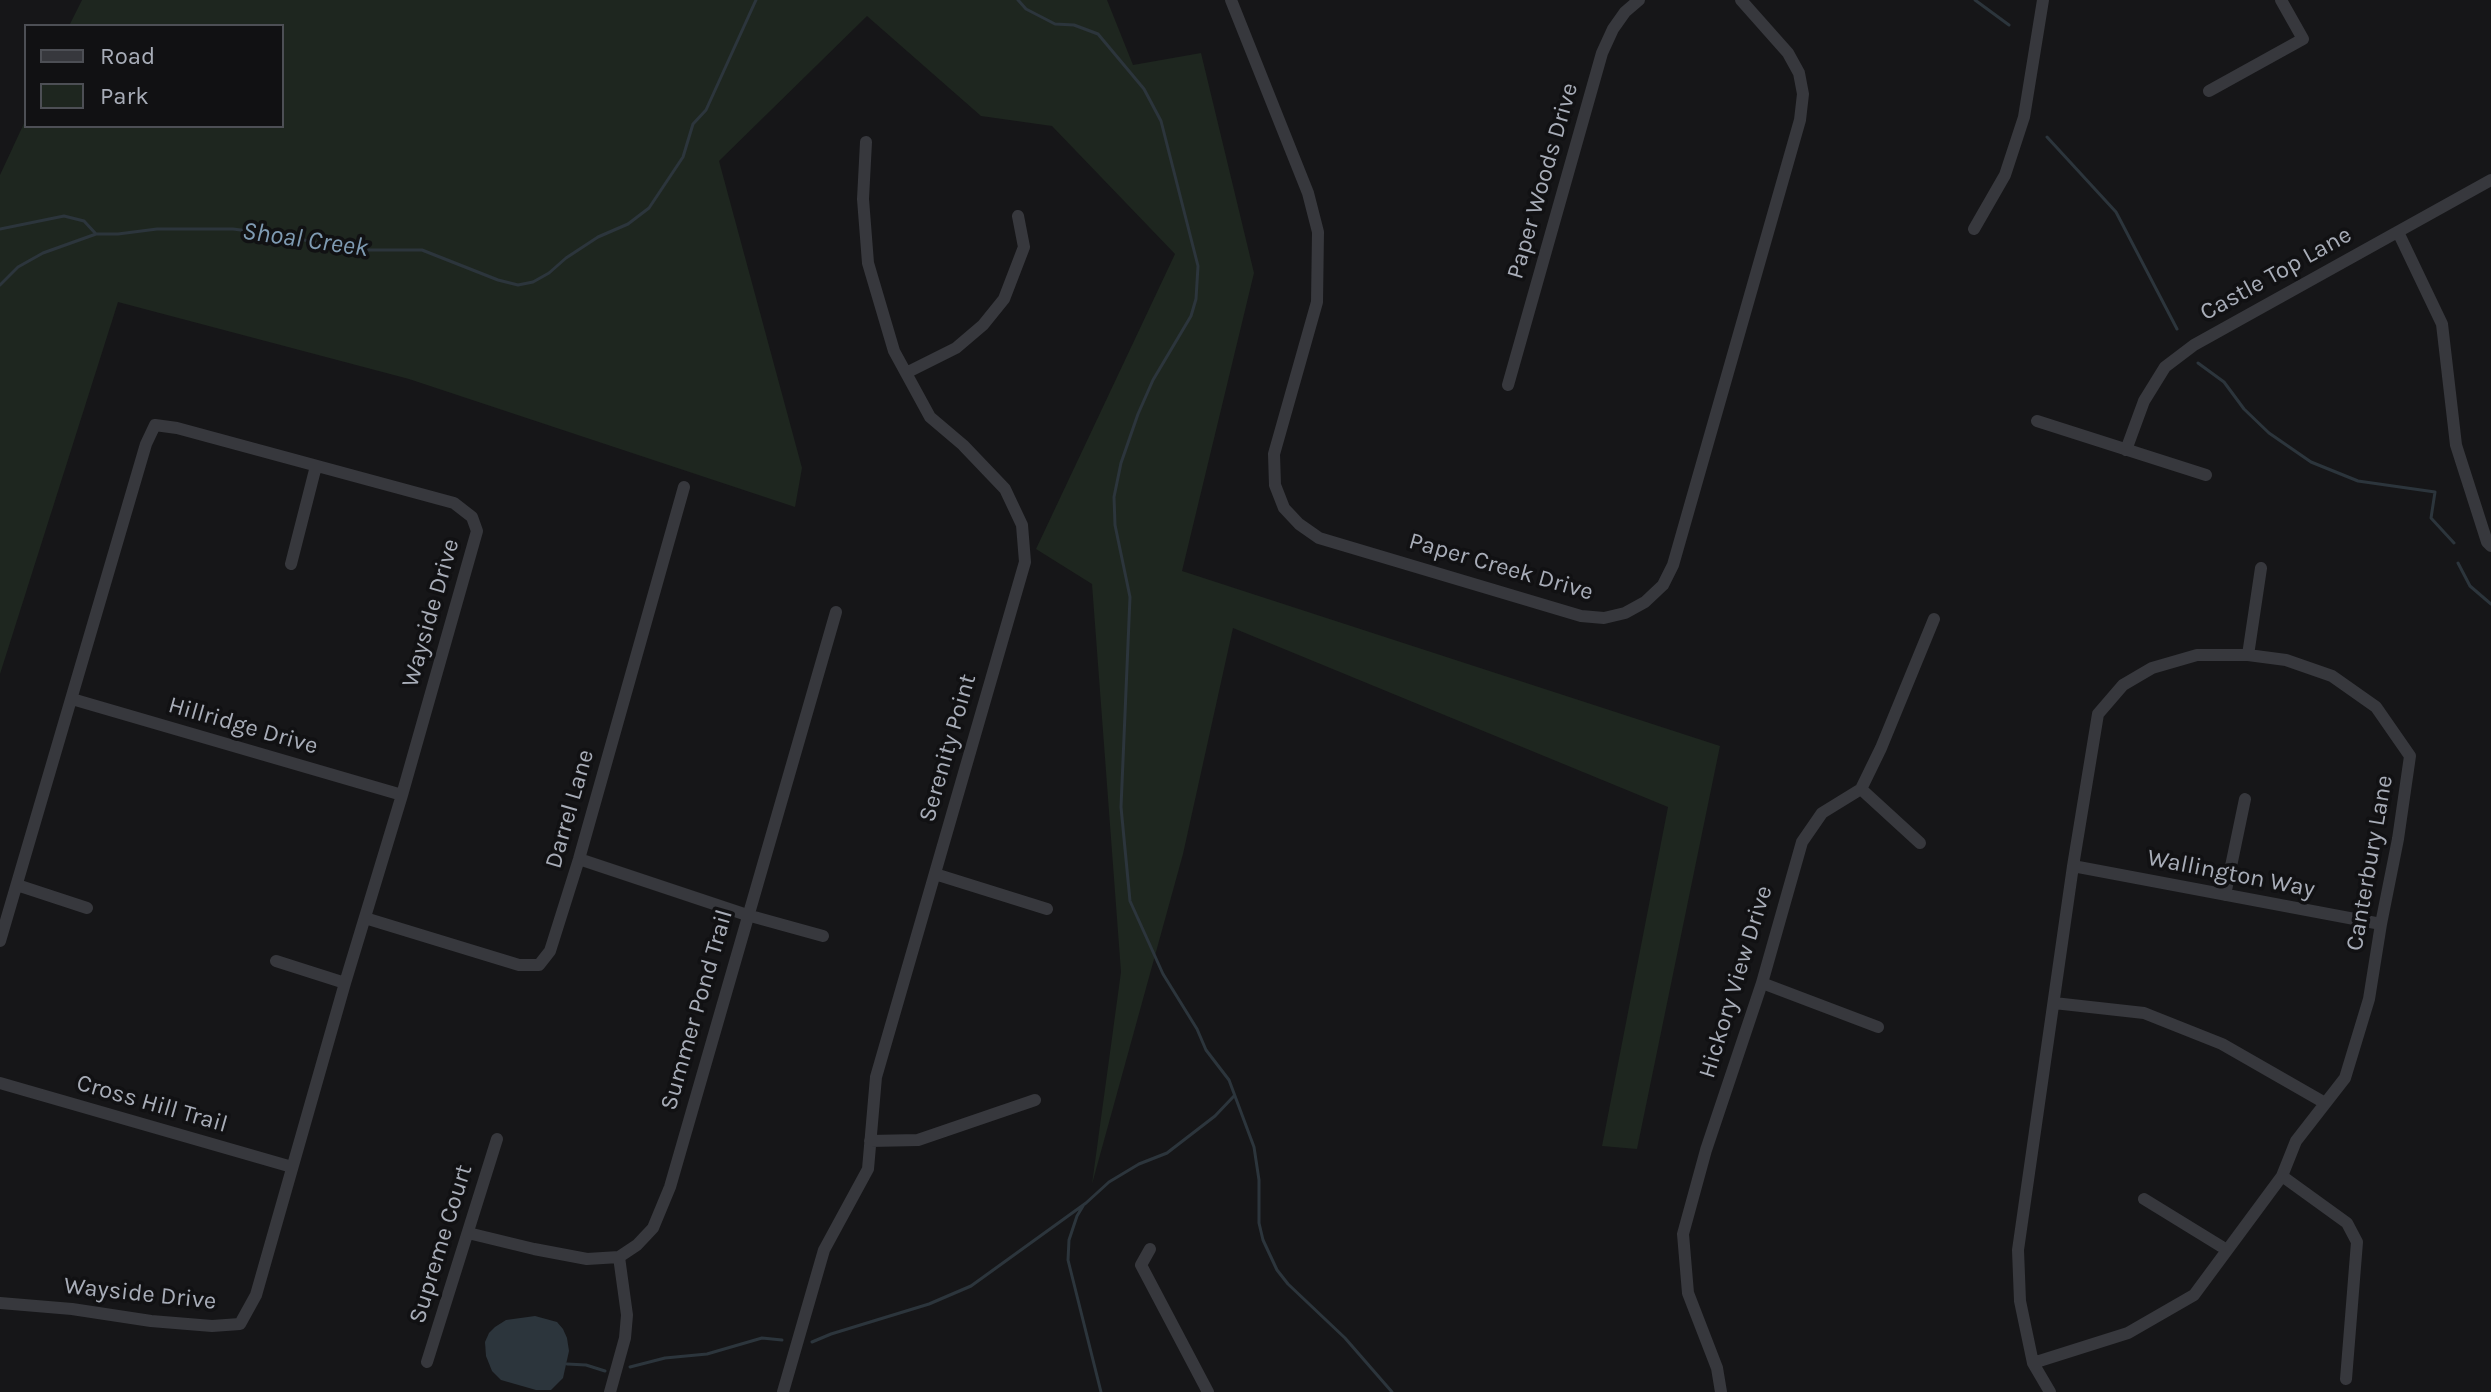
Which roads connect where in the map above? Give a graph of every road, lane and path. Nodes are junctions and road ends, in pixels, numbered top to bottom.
1 (1231, 0) edge
2 (1639, 0) edge
3 (1741, 0) edge
4 (2043, 0) edge
5 (2281, 0) edge
6 (2209, 91) dead end
7 (866, 142) dead end
8 (2491, 180) edge
9 (1018, 216) dead end
10 (1974, 229) dead end
11 (2398, 232) junction
12 (906, 373) junction
13 (1508, 385) dead end
14 (2037, 421) dead end
15 (2126, 450) junction
16 (316, 466) junction
17 (2206, 475) dead end
18 (684, 487) dead end
19 (2491, 546) edge
20 (291, 564) dead end
21 (2261, 568) dead end
22 (836, 612) dead end
23 (1934, 619) dead end
24 (2248, 655) junction
25 (72, 699) junction
26 (1861, 789) junction
27 (402, 795) junction
28 (2245, 799) dead end
29 (1920, 843) dead end
30 (579, 859) junction
31 (2073, 866) junction
32 (935, 874) junction
33 (17, 885) junction
34 (2225, 895) junction
35 (87, 908) dead end
36 (1047, 909) dead end
37 (747, 915) junction
38 (365, 918) junction
39 (2381, 924) junction
40 (823, 936) dead end
41 (0, 941) edge
42 (276, 961) dead end
43 (345, 983) junction
44 (1762, 983) junction
45 (2054, 1003) junction
46 (1878, 1027) dead end
47 (0, 1083) edge
48 (1035, 1100) dead end
49 (2325, 1103) junction
50 (497, 1139) dead end
51 (870, 1141) junction
52 (292, 1167) junction
53 (2282, 1176) junction
54 (2144, 1199) dead end
55 (468, 1233) junction
56 (1150, 1249) dead end
57 (2227, 1250) junction
58 (619, 1257) junction
59 (0, 1303) edge
60 (427, 1362) dead end
61 (2033, 1363) junction
62 (2346, 1379) dead end
63 (610, 1392) edge
64 (783, 1392) edge
65 (1208, 1392) edge
66 (1721, 1392) edge
67 (2050, 1392) edge

1 - 3 street, Paper Creek Drive
2 - 13 street, Paper Woods Drive
4 - 10 street
5 - 6 street
7 - 12 street, Serenity Point
8 - 11 street, Castle Top Lane
9 - 12 street
11 - 15 street, Castle Top Lane
11 - 19 street
12 - 32 street, Serenity Point
14 - 15 street
15 - 17 street
16 - 20 street
16 - 25 street, Wayside Drive
16 - 27 street, Wayside Drive
18 - 30 street, Darrel Lane
21 - 24 street
22 - 37 street, Summer Pond Trail
23 - 26 street
24 - 31 street, Canterbury Lane
24 - 39 street, Canterbury Lane
25 - 27 street, Hillridge Drive
25 - 33 street, Wayside Drive
26 - 29 street
26 - 44 street, Hickory View Drive
27 - 38 street, Wayside Drive
28 - 34 street
30 - 37 street
30 - 38 street, Darrel Lane
31 - 34 street, Wallington Way
31 - 45 street, Canterbury Lane
32 - 36 street
32 - 51 street, Serenity Point
33 - 35 street
33 - 41 street, Wayside Drive
34 - 39 street, Wallington Way
37 - 40 street
37 - 58 street, Summer Pond Trail
38 - 43 street, Wayside Drive
39 - 49 street, Canterbury Lane
42 - 43 street
43 - 52 street, Wayside Drive
44 - 46 street
44 - 66 street, Hickory View Drive
45 - 49 street
45 - 61 street, Canterbury Lane
47 - 52 street, Cross Hill Trail
48 - 51 street
49 - 53 street, Canterbury Lane
50 - 55 street, Supreme Court
51 - 64 street, Serenity Point
52 - 59 street, Wayside Drive
53 - 57 street, Canterbury Lane
53 - 62 street
54 - 57 street
55 - 58 street
55 - 60 street, Supreme Court
56 - 65 street
57 - 61 street, Canterbury Lane
58 - 63 street
61 - 67 street, Canterbury Lane

